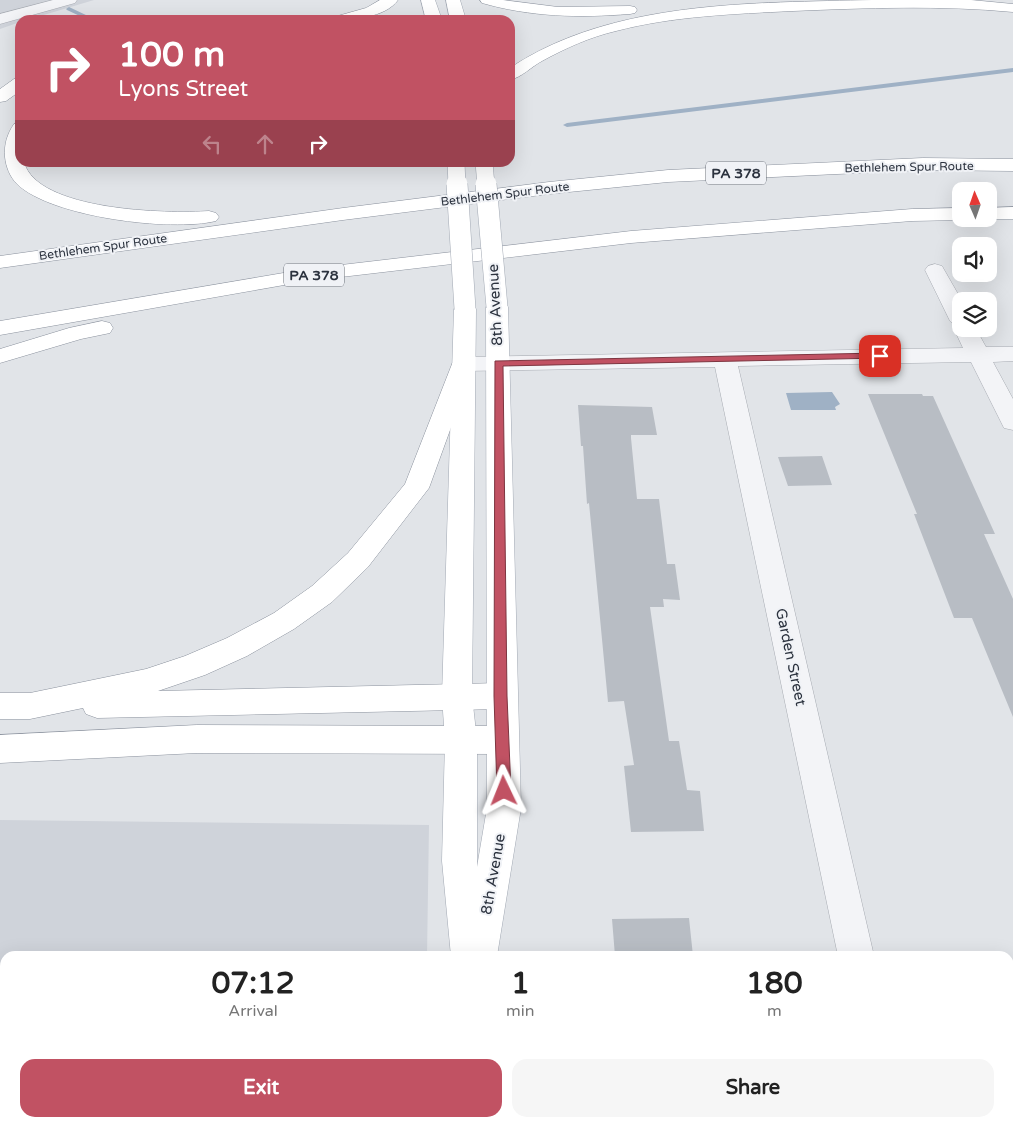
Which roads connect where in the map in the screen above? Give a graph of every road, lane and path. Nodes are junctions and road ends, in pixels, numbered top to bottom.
1 (70, 0) edge
2 (391, 0) edge
3 (428, 0) edge
4 (453, 0) edge
5 (487, 0) edge
6 (784, 0) edge
7 (1013, 8) edge
8 (359, 15) edge
9 (432, 15) edge
10 (457, 15) edge
11 (0, 19) edge
12 (515, 72) edge
13 (15, 86) edge
14 (0, 97) edge
15 (15, 144) edge
16 (1013, 158) edge
17 (15, 164) edge
18 (923, 164) junction
19 (1013, 165) edge
20 (16, 167) edge
21 (456, 167) edge
22 (484, 167) edge
23 (549, 188) junction
24 (1013, 213) edge
25 (952, 214) edge
26 (998, 214) edge
27 (631, 236) junction
28 (0, 262) edge
29 (935, 270) dead end
30 (952, 303) edge
31 (0, 328) edge
32 (969, 337) edge
33 (978, 354) junction
34 (1013, 354) edge
35 (0, 356) edge
36 (725, 358) junction
37 (498, 363) junction
38 (463, 364) junction
39 (1013, 422) edge
40 (457, 696) junction
41 (501, 696) junction
42 (0, 706) edge
43 (30, 706) junction
44 (502, 740) junction
45 (461, 741) junction
46 (0, 748) edge
47 (468, 951) edge
48 (480, 951) edge
49 (855, 951) edge

1 - 11 street
2 - 8 main road
3 - 9 main road
4 - 10 main road
5 - 6 main road
7 - 12 main road
13 - 14 main road
15 - 17 main road
16 - 18 main road
18 - 19 main road, Bethlehem Spur Route / PA 378
18 - 23 main road, Bethlehem Spur Route / PA 378
20 - 23 main road
21 - 38 main road, 8th Avenue, bridge
22 - 37 main road, 8th Avenue, bridge
23 - 28 main road, Bethlehem Spur Route / PA 378
24 - 26 main road
25 - 27 main road, PA 378
27 - 31 main road, PA 378
27 - 35 main road
29 - 30 street
32 - 33 street
33 - 34 street
33 - 36 street
33 - 39 street
36 - 37 street
36 - 49 street, Garden Street
37 - 38 street
37 - 41 main road, 8th Avenue
38 - 40 main road, 8th Avenue
38 - 43 main road
40 - 41 main road
40 - 43 main road
40 - 45 main road, 8th Avenue
41 - 44 main road, 8th Avenue
42 - 43 main road
44 - 45 main road
44 - 48 main road, 8th Avenue
45 - 46 main road
45 - 47 main road, 8th Avenue

